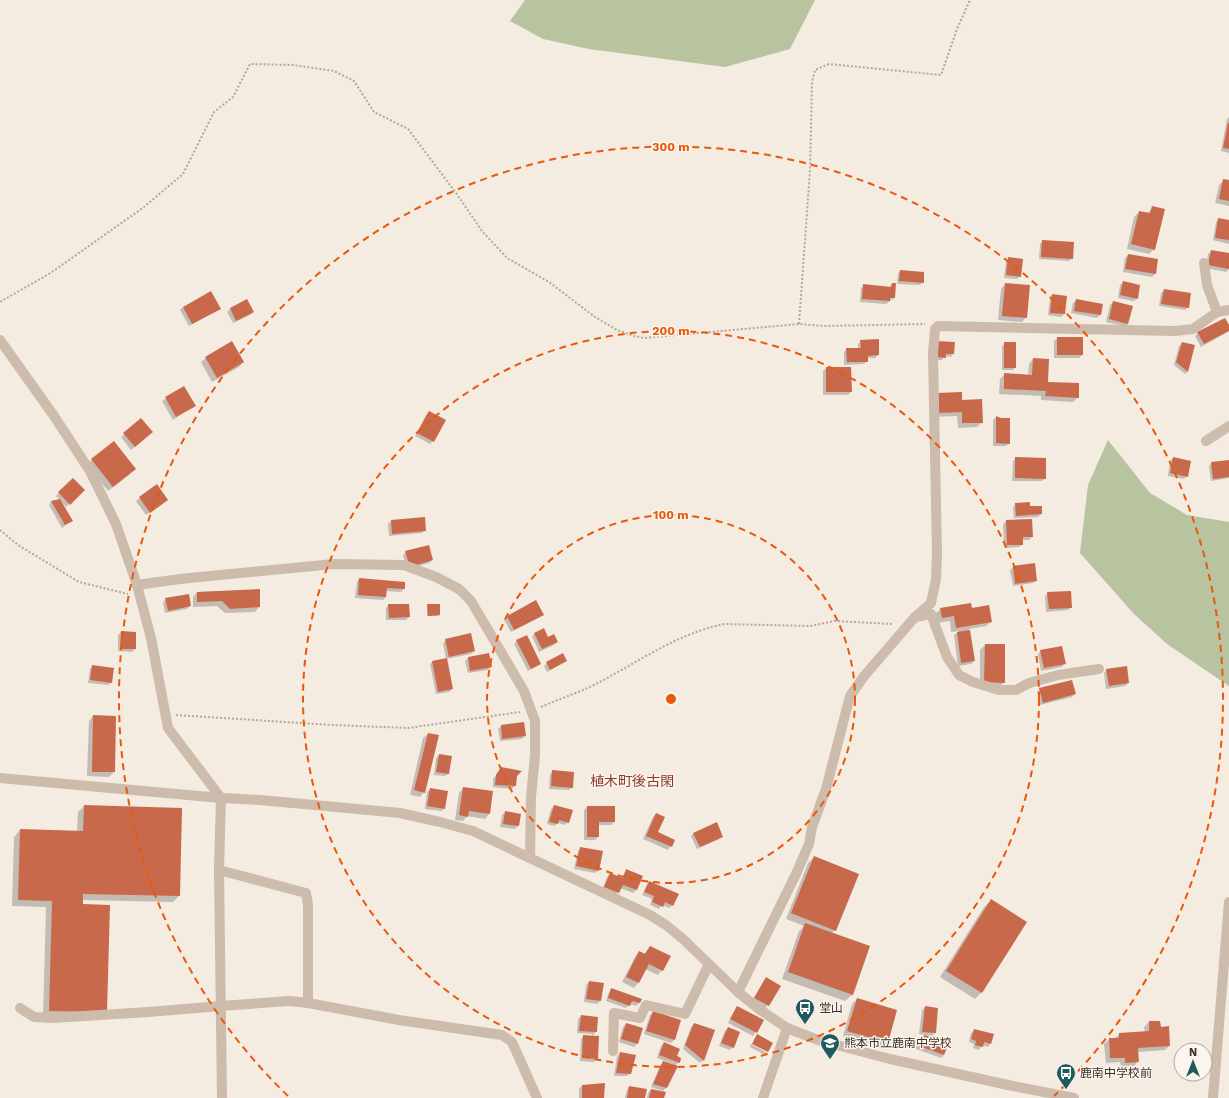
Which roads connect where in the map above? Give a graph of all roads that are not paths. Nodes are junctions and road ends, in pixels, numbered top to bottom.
1 (1204, 263) dead end
2 (1229, 310) edge
3 (1217, 312) junction
4 (0, 340) edge
5 (1229, 426) edge
6 (1206, 441) dead end
7 (137, 585) junction
8 (912, 621) junction
9 (1099, 669) dead end
10 (0, 778) edge
11 (221, 798) junction
12 (530, 857) junction
13 (219, 870) junction
14 (1229, 902) edge
15 (709, 964) junction
16 (738, 992) junction
17 (308, 1003) junction
18 (221, 1006) junction
19 (20, 1008) dead end
20 (787, 1028) junction
21 (614, 1051) dead end
22 (222, 1098) edge
23 (537, 1098) edge
24 (763, 1098) edge
25 (1074, 1098) edge
26 (1213, 1098) edge

1 - 3 street
2 - 3 street
3 - 8 street
4 - 7 street
5 - 6 street
7 - 11 street
7 - 12 street
8 - 9 street
8 - 16 street
10 - 11 street
11 - 12 street
11 - 13 street
12 - 15 street
13 - 17 street
13 - 18 street
14 - 26 street
15 - 16 street
15 - 21 street
16 - 20 street
17 - 18 street
17 - 23 street
18 - 19 street
18 - 22 street
20 - 24 street
20 - 25 street

